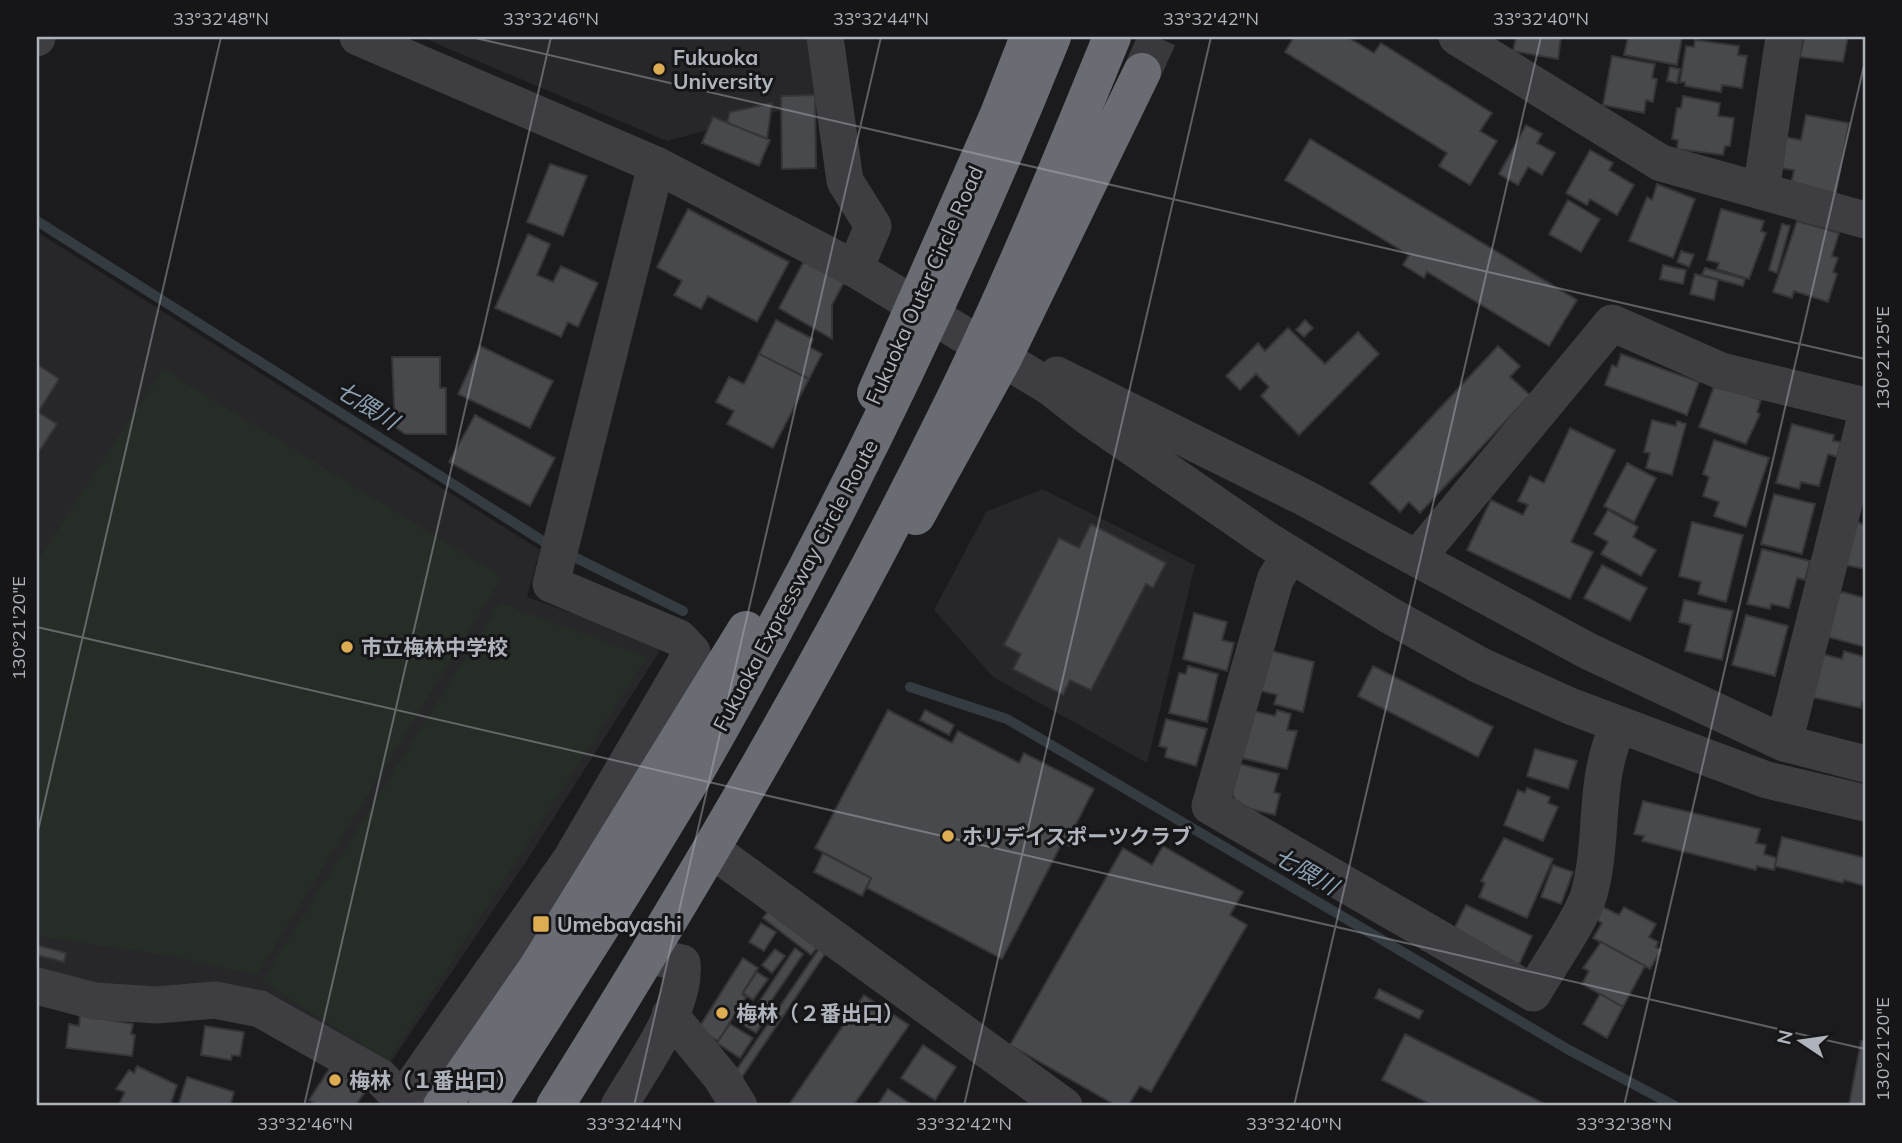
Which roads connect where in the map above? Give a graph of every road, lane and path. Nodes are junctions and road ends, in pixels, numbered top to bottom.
1 (358, 37) edge
2 (825, 37) edge
3 (1029, 37) edge
4 (1052, 37) edge
5 (1112, 37) edge
6 (1457, 37) edge
7 (1784, 37) edge
8 (1142, 72) tunnel mouth
9 (656, 165) junction
10 (1761, 191) junction
11 (1865, 220) edge
12 (855, 269) junction
13 (914, 303) junction
14 (1003, 358) junction
15 (897, 392) junction
16 (1865, 405) edge
17 (1865, 420) edge
18 (1290, 554) junction
19 (1418, 557) junction
20 (1619, 725) junction
21 (1784, 743) junction
22 (1865, 764) edge
23 (1865, 803) edge
24 (726, 860) junction
25 (664, 959) junction
26 (37, 986) edge
27 (670, 1016) junction
28 (400, 1103) edge
29 (442, 1106) edge
30 (465, 1106) edge
31 (487, 1106) edge
32 (555, 1106) edge
33 (572, 1106) edge
34 (619, 1106) edge
35 (739, 1106) edge
36 (1064, 1106) edge

1 - 9 street
2 - 12 street
3 - 13 highway, Fukuoka Outer Circle Road
4 - 15 highway, Fukuoka Expressway Circle Route, bridge
5 - 32 highway, bridge
6 - 10 street
7 - 10 street
8 - 14 highway
9 - 12 street
9 - 28 street
10 - 11 street
12 - 13 street
13 - 14 street
13 - 30 highway, Fukuoka Outer Circle Road
14 - 18 street
14 - 19 street
14 - 24 highway
15 - 29 highway, bridge
15 - 31 highway, Fukuoka Expressway Circle Route, bridge
16 - 19 street
17 - 21 street
18 - 20 street
18 - 20 street
19 - 21 street
20 - 23 street
21 - 22 street
24 - 25 highway
24 - 36 street
25 - 27 street
25 - 33 highway
26 - 28 street
27 - 34 street
27 - 35 street

